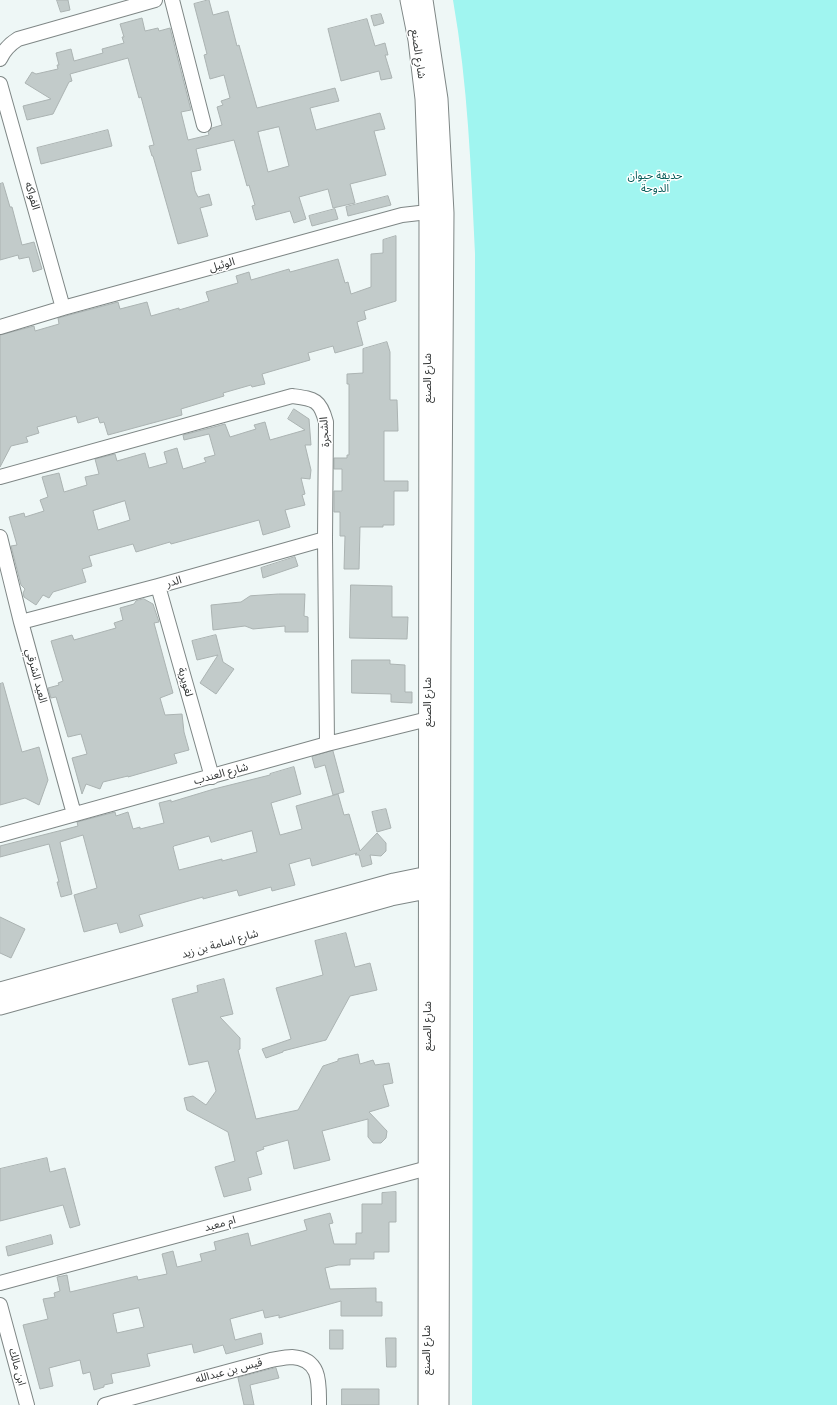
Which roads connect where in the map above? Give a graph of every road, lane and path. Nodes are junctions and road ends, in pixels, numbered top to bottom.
1 (155, 0) edge
2 (172, 0) edge
3 (409, 0) edge
4 (424, 0) edge
5 (0, 59) edge
6 (0, 84) edge
7 (204, 125) dead end
8 (428, 212) junction
9 (445, 213) junction
10 (63, 308) junction
11 (0, 327) edge
12 (436, 408) junction
13 (0, 477) edge
14 (0, 538) edge
15 (325, 539) junction
16 (158, 586) junction
17 (21, 622) junction
18 (435, 721) junction
19 (327, 744) junction
20 (212, 777) junction
21 (74, 814) junction
22 (0, 835) edge
23 (435, 883) junction
24 (0, 991) edge
25 (0, 1006) edge
26 (434, 1168) junction
27 (0, 1283) edge
28 (0, 1305) edge
29 (27, 1405) edge
30 (105, 1405) edge
31 (319, 1405) edge
32 (427, 1405) edge
33 (440, 1405) edge

1 - 5 street
2 - 7 street
3 - 8 street, شارع الصنع
4 - 9 street, شارع الصنع
6 - 10 street, الفواكه
8 - 9 street, الوثيل
8 - 10 street, الوثيل
8 - 12 street, شارع الصنع
9 - 12 street, شارع الصنع
10 - 11 street, الوثيل
12 - 18 street, شارع الصنع
13 - 15 street, الشجرة
14 - 17 street, العيد الشرقي
15 - 16 street, الدر
15 - 19 street, الشجرة
16 - 17 street, الدر
16 - 20 street, لغويرية
17 - 21 street, العيد الشرقي
18 - 19 street, شارع العندب
18 - 23 street, شارع الصنع
19 - 20 street, شارع العندب
20 - 21 street, شارع العندب
21 - 22 street, شارع العندب
23 - 24 street, شارع اسامة بن زيد
23 - 25 street, شارع اسامة بن زيد
23 - 26 street, شارع الصنع
26 - 27 street, ام معبد
26 - 32 street, شارع الصنع
26 - 33 street, شارع الصنع
28 - 29 street, ابن مالك
30 - 31 street, قيس بن عبدالله

